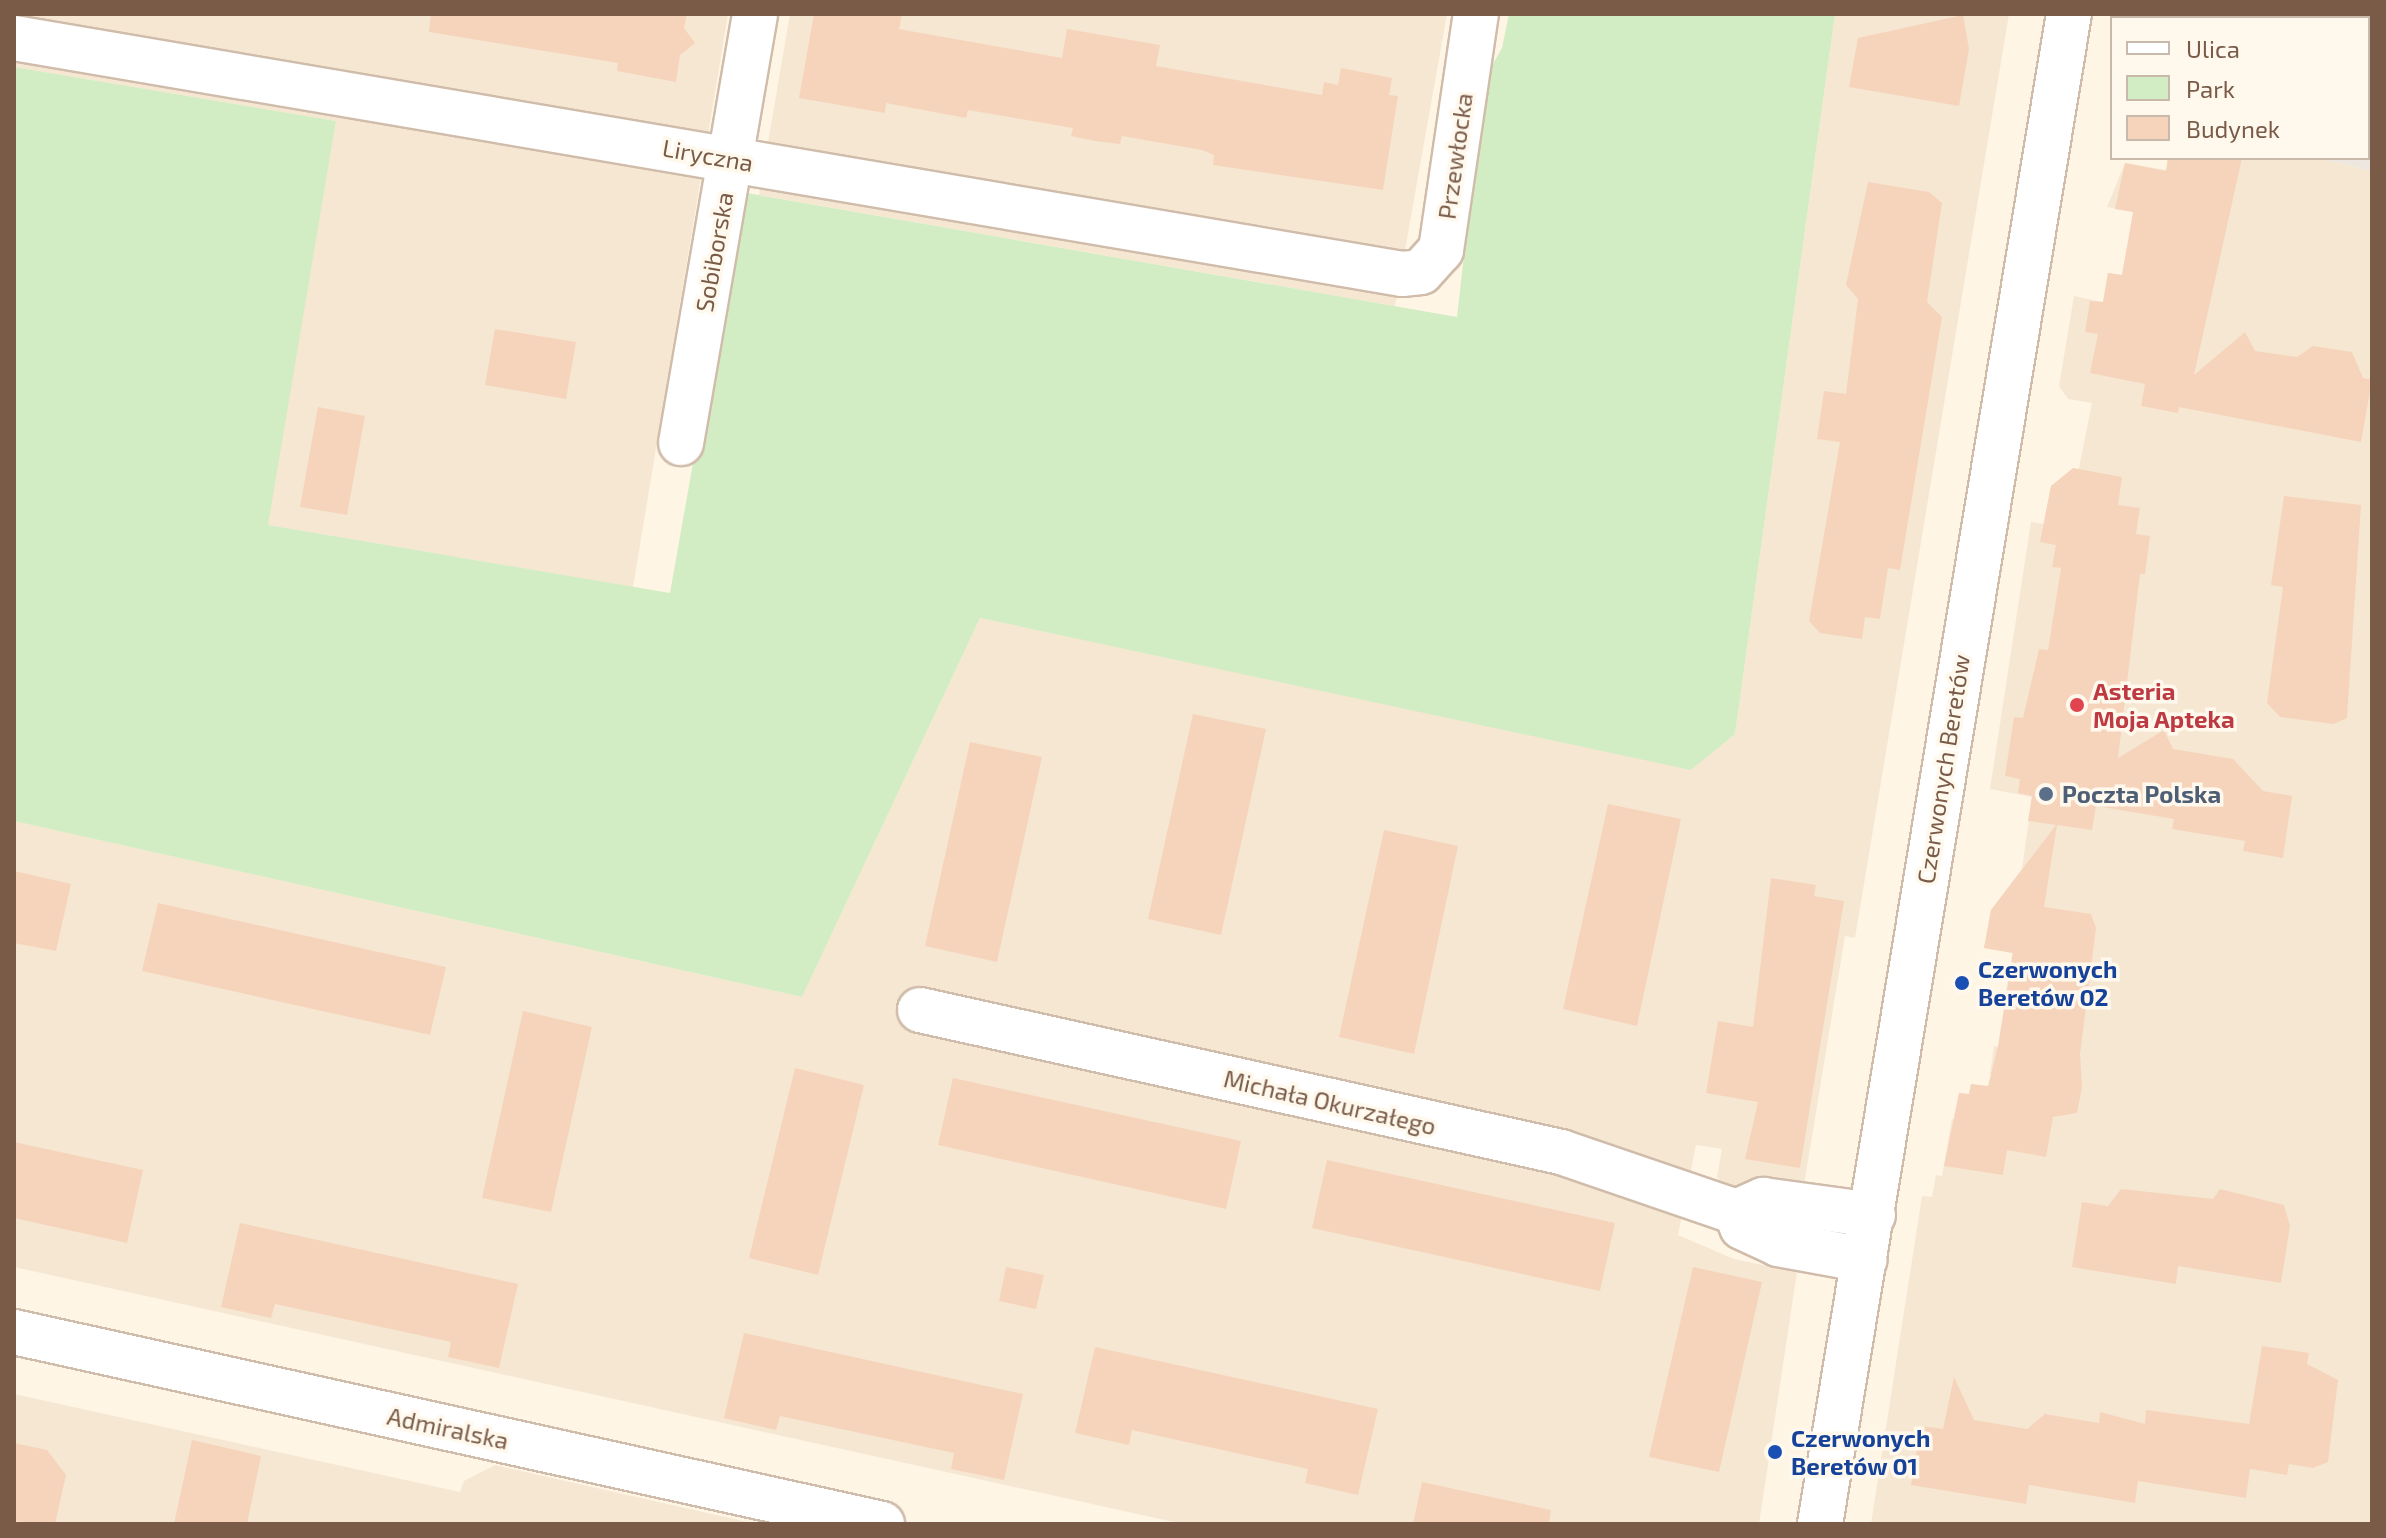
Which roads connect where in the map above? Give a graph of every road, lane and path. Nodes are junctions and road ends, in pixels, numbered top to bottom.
1 (755, 14) edge
2 (1476, 14) edge
3 (2069, 14) edge
4 (14, 38) edge
5 (729, 159) junction
6 (1402, 274) joint
7 (681, 443) dead end
8 (920, 1010) dead end
9 (1736, 1212) junction
10 (1873, 1215) junction
11 (1865, 1260) junction
12 (14, 1332) edge
13 (882, 1524) edge
14 (1820, 1524) edge

1 - 5 street, Sobiborska
2 - 6 street, Przewłocka
3 - 10 street, Czerwonych Beretów
4 - 5 street, Liryczna
5 - 6 street, Liryczna
5 - 7 street, Sobiborska
8 - 9 street, Michała Okurzałego
9 - 10 street
9 - 11 street, Michała Okurzałego
10 - 11 street, Czerwonych Beretów
11 - 14 street, Czerwonych Beretów
12 - 13 street, Admiralska

